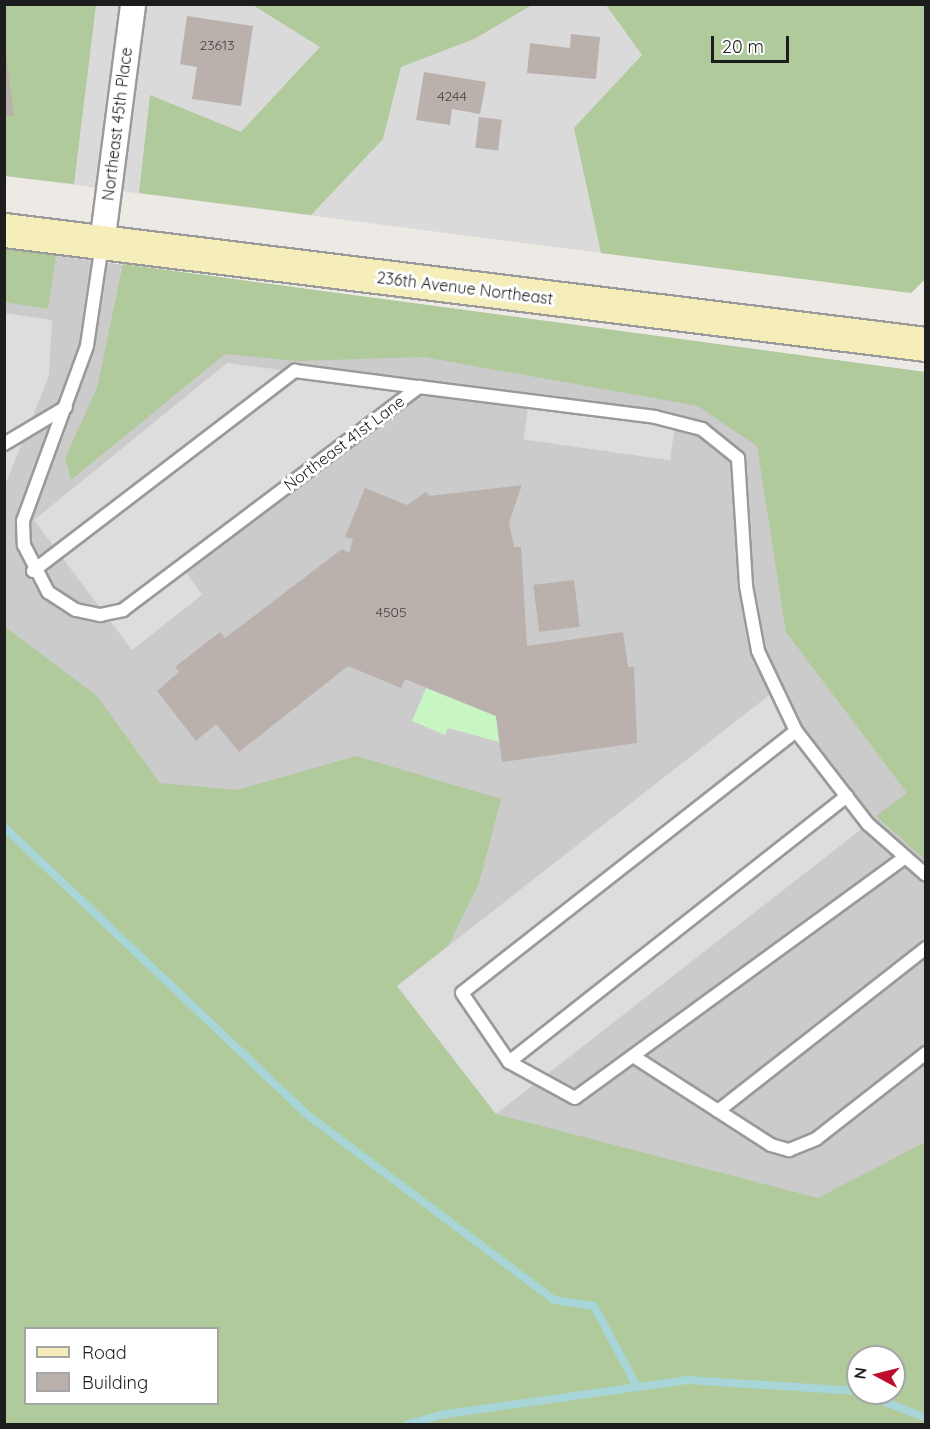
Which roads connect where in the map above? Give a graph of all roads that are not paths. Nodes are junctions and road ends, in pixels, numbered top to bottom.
1 (133, 4) edge
2 (4, 230) edge
3 (102, 244) junction
4 (926, 345) edge
5 (419, 387) junction
6 (66, 407) junction
7 (4, 444) edge
8 (33, 571) junction
9 (796, 731) junction
10 (847, 796) junction
11 (904, 858) junction
12 (926, 875) edge
13 (926, 948) edge
14 (926, 1053) edge
15 (633, 1056) junction
16 (509, 1062) junction
17 (718, 1111) junction

1 - 3 street, Northeast 45th Place
2 - 3 street, 236th Avenue Northeast
3 - 4 street, 236th Avenue Northeast
3 - 6 lane, Northeast 41st Lane
5 - 8 lane
5 - 8 lane, Northeast 41st Lane
5 - 9 lane, Northeast 41st Lane
6 - 7 lane
6 - 8 lane, Northeast 41st Lane
9 - 10 lane, Northeast 41st Lane
9 - 16 lane
10 - 11 lane, Northeast 41st Lane
10 - 16 lane
11 - 12 lane, Northeast 41st Lane
11 - 15 lane
13 - 17 lane
14 - 17 lane
15 - 16 lane
15 - 17 lane

